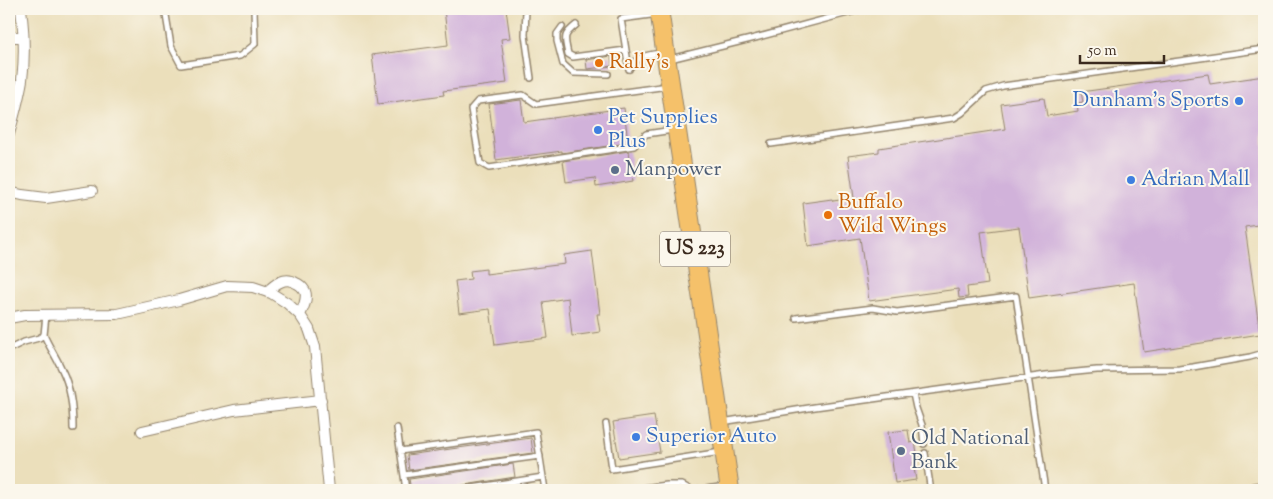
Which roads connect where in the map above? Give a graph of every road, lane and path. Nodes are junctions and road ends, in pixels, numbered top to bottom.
1 (21, 9) edge
2 (165, 9) edge
3 (254, 9) edge
4 (526, 9) edge
5 (863, 9) edge
6 (660, 11) edge
7 (576, 25) dead end
8 (562, 27) dead end
9 (9, 36) edge
10 (23, 37) junction
11 (626, 50) junction
12 (1264, 50) edge
13 (666, 56) junction
14 (608, 74) dead end
15 (532, 78) dead end
16 (671, 86) junction
17 (677, 129) junction
18 (9, 134) edge
19 (771, 144) dead end
20 (92, 191) dead end
21 (9, 192) edge
22 (267, 292) junction
23 (46, 315) junction
24 (300, 315) junction
25 (9, 318) edge
26 (796, 318) dead end
27 (44, 335) junction
28 (9, 349) edge
29 (1264, 353) edge
30 (1028, 378) junction
31 (914, 394) junction
32 (320, 400) junction
33 (720, 422) junction
34 (606, 424) dead end
35 (73, 428) dead end
36 (397, 428) dead end
37 (142, 431) dead end
38 (924, 444) dead end
39 (400, 451) junction
40 (724, 452) junction
41 (925, 453) dead end
42 (540, 456) junction
43 (404, 475) junction
44 (543, 477) junction
45 (729, 488) edge
46 (1264, 489) edge
47 (330, 490) edge
48 (406, 490) edge
49 (459, 490) edge
50 (544, 490) edge
51 (627, 490) edge
52 (691, 490) edge
53 (698, 490) edge
54 (927, 490) edge
55 (1044, 490) edge
56 (1254, 490) edge

1 - 10 street
2 - 3 lane
4 - 15 lane
5 - 13 lane
6 - 11 lane
6 - 13 highway, US 223
7 - 11 lane
8 - 14 lane
9 - 10 street
10 - 18 street
11 - 13 lane
12 - 19 lane
13 - 16 highway, US 223
16 - 17 highway, US 223
16 - 17 lane
17 - 33 highway, US 223
20 - 21 street
22 - 23 street
22 - 24 street
22 - 24 street
23 - 25 street
23 - 27 lane
24 - 32 street
26 - 30 lane
27 - 28 lane
27 - 35 lane
29 - 30 lane
30 - 31 lane
30 - 55 lane
31 - 33 lane
31 - 38 lane
32 - 37 street
32 - 47 street
33 - 40 highway, US 223
34 - 40 lane
36 - 39 lane
39 - 42 lane
39 - 43 lane
40 - 45 highway, US 223
41 - 54 lane
42 - 43 lane
42 - 44 lane
43 - 48 lane
44 - 49 lane
44 - 50 lane
45 - 53 lane
46 - 56 street
51 - 52 lane

